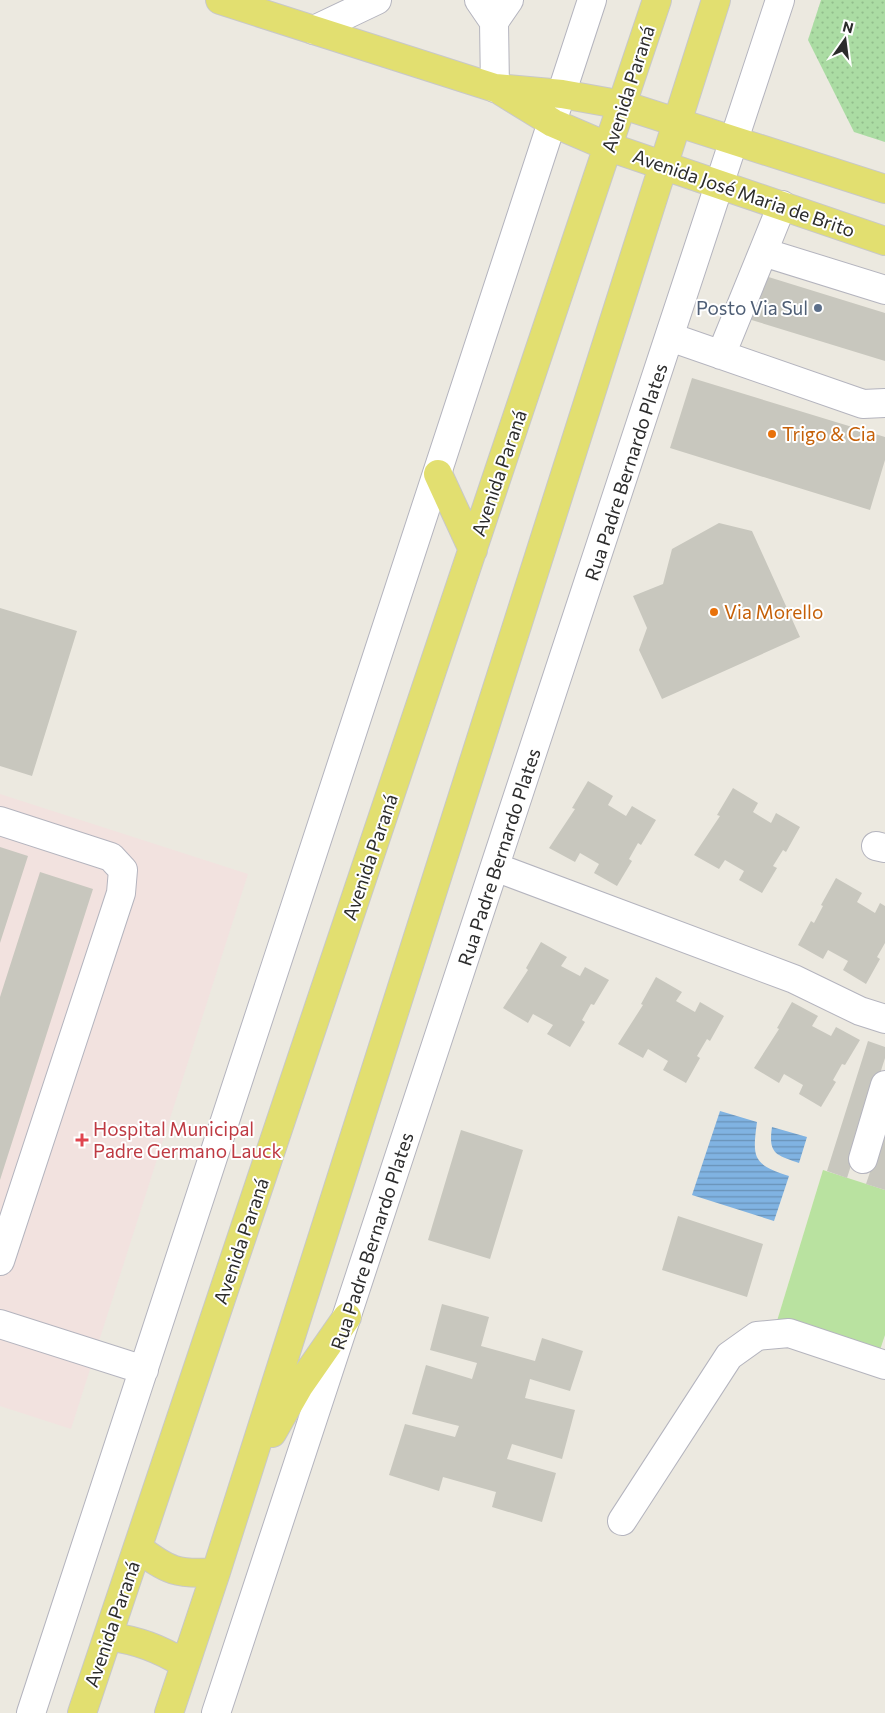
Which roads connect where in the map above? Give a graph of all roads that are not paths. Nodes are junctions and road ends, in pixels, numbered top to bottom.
1 (220, 0) edge
2 (377, 0) edge
3 (592, 0) edge
4 (657, 0) edge
5 (716, 0) edge
6 (780, 0) edge
7 (494, 7) edge
8 (314, 30) junction
9 (497, 88) junction
10 (562, 94) junction
11 (622, 105) junction
12 (676, 122) junction
13 (553, 123) junction
14 (734, 140) junction
15 (609, 147) junction
16 (662, 167) junction
17 (720, 185) junction
18 (885, 189) edge
19 (782, 205) junction
20 (885, 241) edge
21 (763, 252) junction
22 (885, 290) edge
23 (670, 337) junction
24 (721, 355) junction
25 (885, 403) edge
26 (438, 474) junction
27 (473, 550) junction
28 (0, 821) edge
29 (495, 867) junction
30 (885, 1019) edge
31 (885, 1085) edge
32 (863, 1159) dead end
33 (0, 1261) edge
34 (347, 1317) junction
35 (0, 1324) edge
36 (885, 1365) edge
37 (144, 1370) junction
38 (247, 1475) junction
39 (622, 1521) dead end
40 (138, 1548) junction
41 (216, 1572) junction
42 (108, 1636) junction
43 (185, 1664) junction
44 (31, 1713) edge
45 (82, 1713) edge
46 (169, 1713) edge
47 (216, 1713) edge

1 - 8 main road, Avenida José Maria de Brito
2 - 8 street
3 - 10 street
4 - 11 main road, Avenida Paraná
5 - 12 main road
6 - 14 street, Rua Padre Bernardo Plates
7 - 9 street
8 - 9 main road, Avenida José Maria de Brito
9 - 10 main road, Avenida José Maria de Brito
9 - 13 main road, Avenida José Maria de Brito
10 - 11 main road, Avenida José Maria de Brito
10 - 13 street
11 - 12 main road, Avenida José Maria de Brito
11 - 15 main road, Avenida Paraná
12 - 14 main road, Avenida José Maria de Brito
12 - 16 main road
13 - 15 main road, Avenida José Maria de Brito
13 - 26 street
14 - 17 street, Rua Padre Bernardo Plates
14 - 18 main road, Avenida José Maria de Brito
15 - 16 main road, Avenida José Maria de Brito
15 - 27 main road, Avenida Paraná
16 - 17 main road, Avenida José Maria de Brito
16 - 38 main road
17 - 19 main road, Avenida José Maria de Brito
17 - 23 street, Rua Padre Bernardo Plates
19 - 20 main road, Avenida José Maria de Brito
19 - 21 street
21 - 22 street
21 - 24 street
23 - 24 street
23 - 29 street, Rua Padre Bernardo Plates
24 - 25 street
26 - 27 main road
26 - 37 street
27 - 40 main road, Avenida Paraná
28 - 33 street
29 - 30 street
29 - 34 street, Rua Padre Bernardo Plates
31 - 32 street
34 - 38 main road
34 - 47 street, Rua Padre Bernardo Plates
35 - 37 street
36 - 39 street
37 - 44 street
38 - 41 main road
40 - 41 main road
40 - 42 main road, Avenida Paraná
41 - 43 main road
42 - 43 main road
42 - 45 main road, Avenida Paraná
43 - 46 main road

